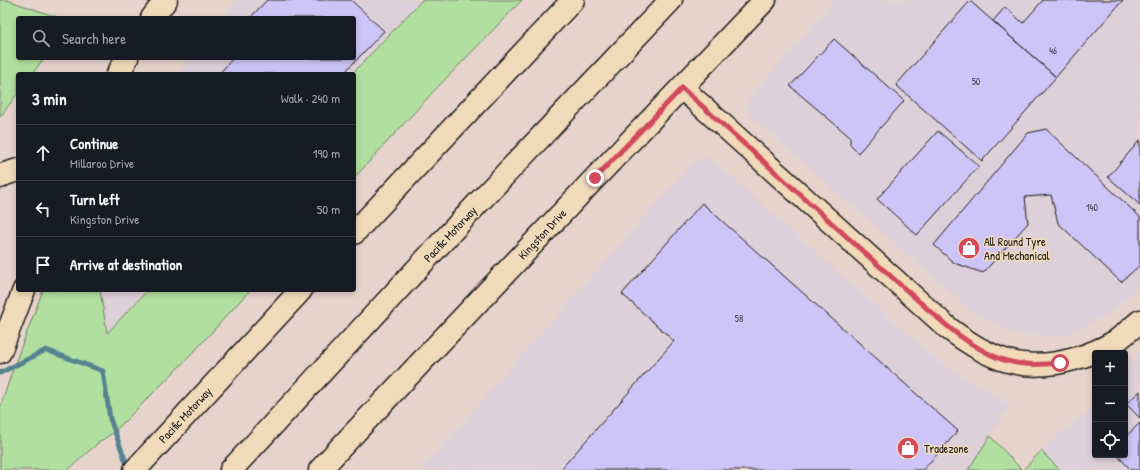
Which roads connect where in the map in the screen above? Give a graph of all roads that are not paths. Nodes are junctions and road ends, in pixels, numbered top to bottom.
1 (166, 0) edge
2 (573, 0) edge
3 (671, 0) edge
4 (765, 0) edge
5 (154, 16) edge
6 (126, 60) edge
7 (119, 72) edge
8 (682, 88) junction
9 (16, 171) edge
10 (0, 177) edge
11 (356, 231) edge
12 (23, 292) edge
13 (299, 292) edge
14 (1140, 321) edge
15 (0, 352) edge
16 (135, 470) edge
17 (231, 470) edge
18 (320, 470) edge

1 - 5 main road
2 - 11 main road
3 - 17 main road, Pacific Motorway
4 - 8 main road, Kingston Drive
6 - 7 main road
8 - 14 main road
8 - 18 main road, Kingston Drive
9 - 10 main road
12 - 15 main road
13 - 16 main road, Pacific Motorway

